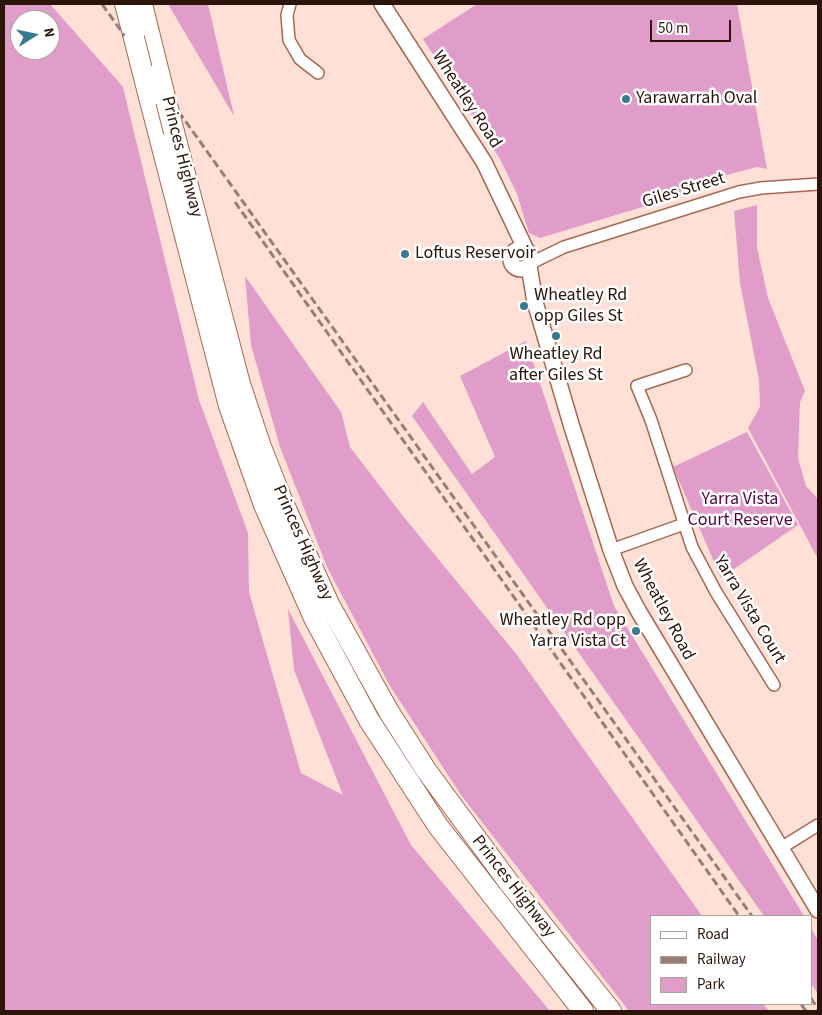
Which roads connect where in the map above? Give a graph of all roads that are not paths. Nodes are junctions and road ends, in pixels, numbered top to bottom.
1 (125, 4) edge
2 (142, 4) edge
3 (290, 4) edge
4 (382, 4) edge
5 (318, 73) dead end
6 (818, 184) edge
7 (525, 259) junction
8 (686, 370) dead end
9 (684, 524) junction
10 (611, 550) junction
11 (774, 686) dead end
12 (818, 826) edge
13 (781, 848) junction
14 (818, 910) edge
15 (583, 1011) edge
16 (611, 1011) edge

1 - 15 highway, Princes Highway, bridge
2 - 16 highway, Princes Highway, bridge
3 - 5 street
4 - 7 street, Wheatley Road
6 - 7 street, Giles Street
7 - 10 street, Wheatley Road
8 - 9 street, Yarra Vista Court
9 - 10 street
9 - 11 street, Yarra Vista Court
10 - 13 street, Wheatley Road
12 - 13 street
13 - 14 street, Wheatley Road

